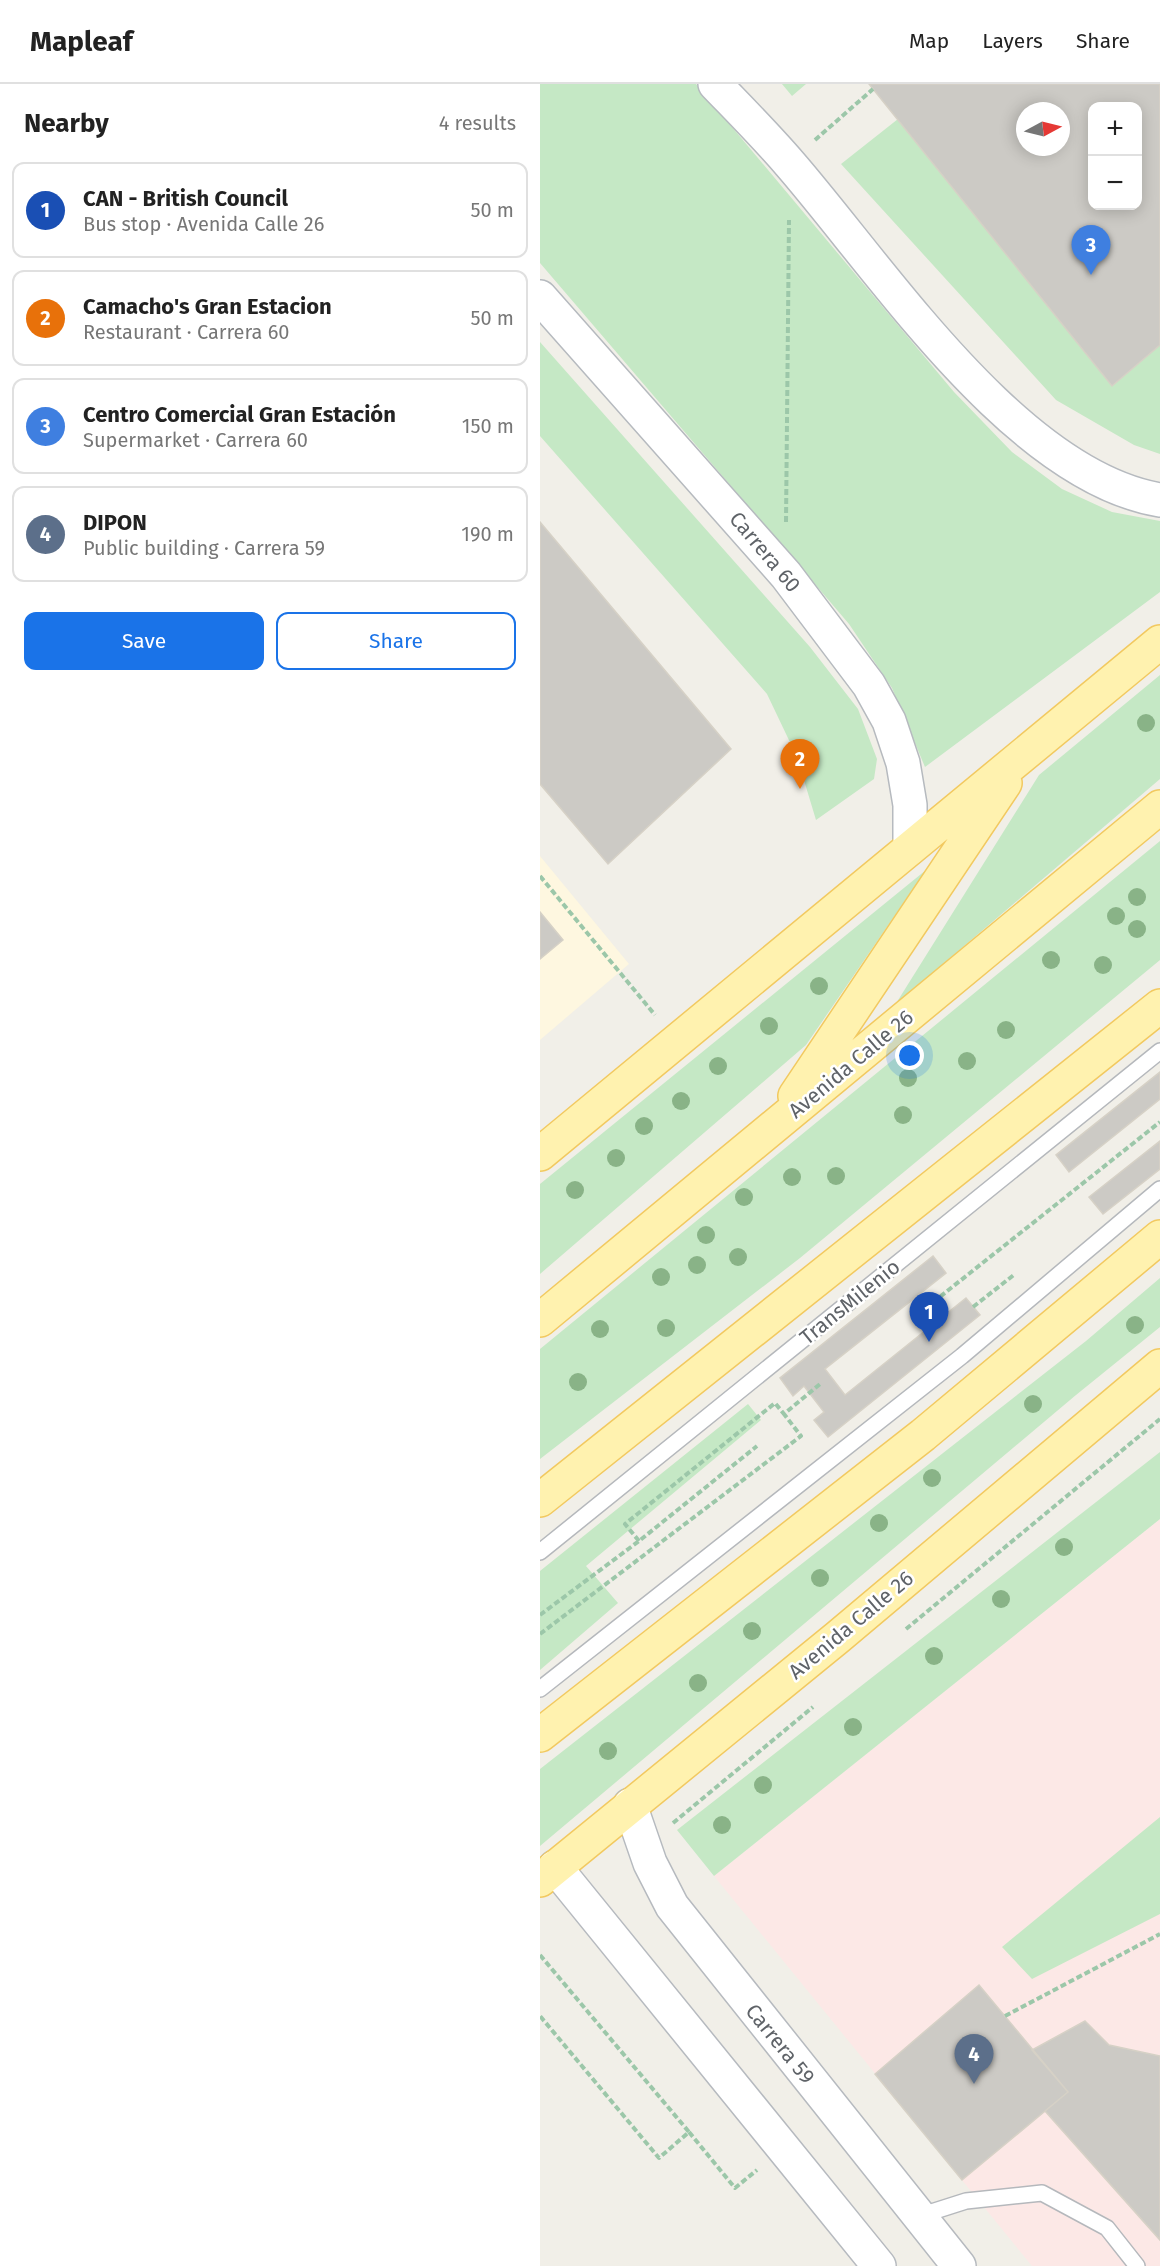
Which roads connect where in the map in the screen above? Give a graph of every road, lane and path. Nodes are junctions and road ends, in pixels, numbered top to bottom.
1 (715, 84) edge
2 (873, 89) dead end
3 (807, 133) dead end
4 (814, 141) junction
5 (821, 150) dead end
6 (789, 163) junction
7 (540, 297) edge
8 (1160, 500) edge
9 (786, 575) junction
10 (1160, 642) edge
11 (1024, 754) junction
12 (1160, 807) edge
13 (910, 848) junction
14 (540, 876) edge
15 (1160, 1006) edge
16 (676, 1041) junction
17 (1160, 1051) edge
18 (1160, 1122) edge
19 (774, 1128) junction
20 (540, 1154) edge
21 (1160, 1189) edge
22 (1160, 1237) edge
23 (587, 1281) junction
24 (540, 1296) edge
25 (912, 1319) dead end
26 (540, 1320) edge
27 (1160, 1366) edge
28 (820, 1384) dead end
29 (1145, 1384) edge
30 (784, 1414) junction
31 (757, 1446) dead end
32 (540, 1500) edge
33 (639, 1541) junction
34 (540, 1552) edge
35 (540, 1615) edge
36 (540, 1634) edge
37 (540, 1689) edge
38 (540, 1735) edge
39 (630, 1805) junction
40 (548, 1874) edge
41 (1160, 1934) edge
42 (540, 1955) edge
43 (540, 2016) edge
44 (1005, 2016) dead end
45 (689, 2132) junction
46 (735, 2188) dead end
47 (919, 2216) junction
48 (879, 2266) edge
49 (959, 2266) edge
50 (1137, 2266) edge

1 - 6 street
2 - 4 path
3 - 4 path
4 - 5 path
4 - 6 path
6 - 8 street
6 - 9 path
7 - 9 street, Carrera 60
9 - 13 street, Carrera 60
10 - 11 main road
11 - 13 main road
11 - 19 main road
12 - 19 main road, Avenida Calle 26
13 - 16 main road
14 - 16 path
15 - 32 main road
16 - 20 main road
17 - 34 lane, TransMilenio
18 - 25 path
19 - 23 main road, Avenida Calle 26
21 - 37 lane
22 - 38 main road
23 - 24 main road
23 - 26 main road, Avenida Calle 26
27 - 29 main road, Avenida Calle 26
28 - 30 path
29 - 39 main road, Avenida Calle 26
30 - 33 path
30 - 36 path
31 - 33 path
33 - 35 path
39 - 40 main road, Avenida Calle 26
39 - 47 street, Carrera 59
40 - 48 street
41 - 44 path
42 - 45 path
43 - 45 path
45 - 46 path
47 - 49 street, Carrera 59
47 - 50 lane

